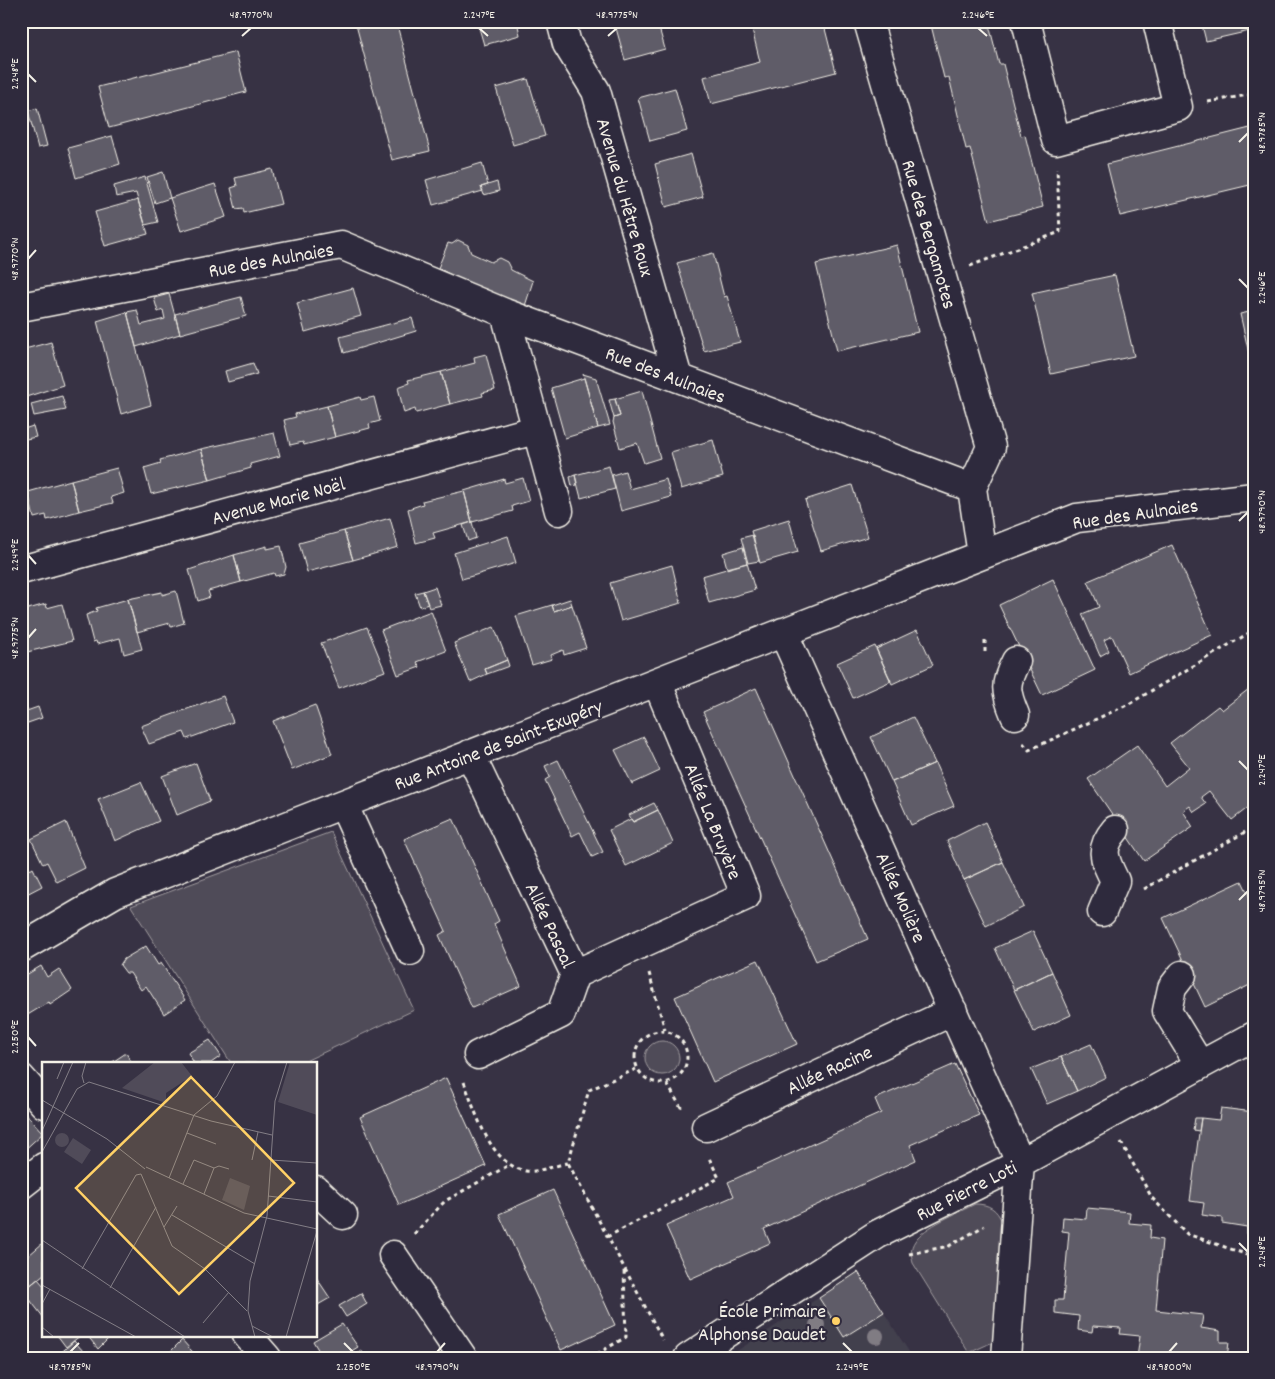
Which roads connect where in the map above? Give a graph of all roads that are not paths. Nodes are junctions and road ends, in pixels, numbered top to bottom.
1 (561, 21) edge
2 (868, 21) edge
3 (1026, 21) edge
4 (1157, 21) edge
5 (21, 307) edge
6 (505, 313) junction
7 (678, 378) junction
8 (535, 430) junction
9 (972, 488) junction
10 (1254, 497) edge
11 (559, 511) dead end
12 (982, 555) junction
13 (21, 570) edge
14 (783, 632) junction
15 (1016, 661) dead end
16 (657, 682) junction
17 (1015, 715) dead end
18 (470, 754) junction
19 (343, 804) junction
20 (1114, 830) dead end
21 (1102, 912) road end
22 (21, 948) edge
23 (410, 951) dead end
24 (574, 974) junction
25 (1182, 975) dead end
26 (952, 1011) junction
27 (1254, 1036) edge
28 (478, 1055) road end
29 (1200, 1065) junction
30 (21, 1078) edge
31 (42, 1102) edge
32 (706, 1139) road end
33 (1020, 1162) junction
34 (42, 1169) edge
35 (21, 1185) edge
36 (318, 1192) edge
37 (342, 1215) dead end
38 (393, 1256) road end
39 (248, 1336) edge
40 (267, 1358) edge
41 (463, 1358) edge
42 (688, 1358) edge
43 (1006, 1358) edge

1 - 7 street, Avenue du Hêtre Roux
2 - 9 street, Rue des Bergamotes
3 - 4 street
5 - 6 street, Rue des Aulnaies
6 - 7 street, Rue des Aulnaies
6 - 8 street
7 - 9 street, Rue des Aulnaies
8 - 11 street
8 - 13 street, Avenue Marie Noël
9 - 12 street
10 - 12 street, Rue des Aulnaies
12 - 14 street, Rue Antoine de Saint-Exupéry
14 - 16 street, Rue Antoine de Saint-Exupéry
14 - 26 street, Allée Molière
15 - 17 street
16 - 18 street, Rue Antoine de Saint-Exupéry
16 - 24 street, Allée La Bruyère
18 - 19 street, Rue Antoine de Saint-Exupéry
18 - 24 street, Allée Pascal
19 - 22 street, Rue Antoine de Saint-Exupéry
19 - 23 street
20 - 21 street
24 - 28 street, Allée Pascal
25 - 29 street
26 - 32 street, Allée Racine
26 - 33 street, Allée Molière
27 - 29 street, Rue Pierre Loti
29 - 33 street, Rue Pierre Loti
30 - 31 street
33 - 42 street, Rue Pierre Loti
33 - 43 street
34 - 35 street
36 - 37 street
38 - 41 street
39 - 40 street

